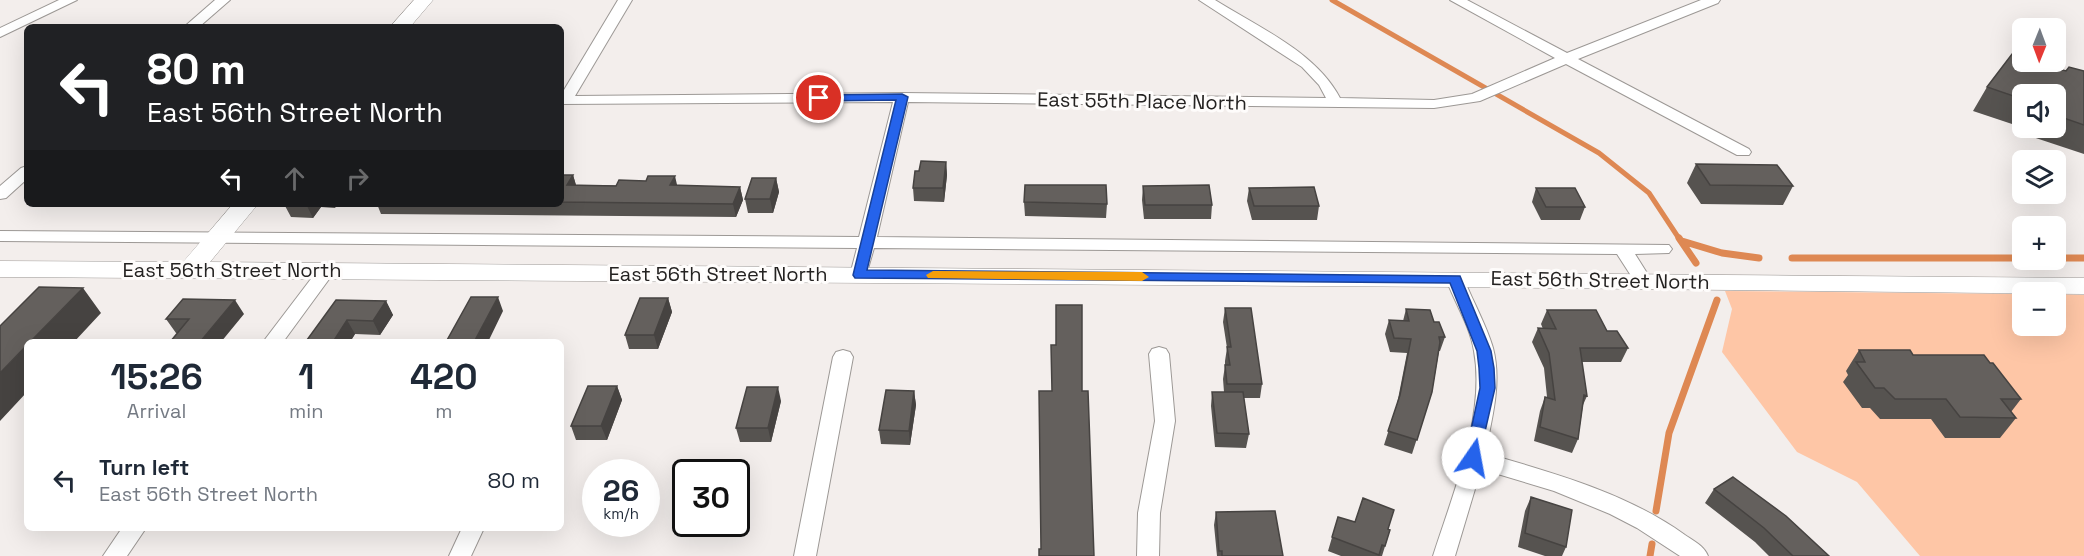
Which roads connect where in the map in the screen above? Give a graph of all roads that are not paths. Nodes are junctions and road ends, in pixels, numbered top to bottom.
1 (70, 0) edge
2 (223, 0) edge
3 (424, 0) edge
4 (626, 0) edge
5 (1206, 0) edge
6 (1457, 0) edge
7 (1700, 2) edge
8 (195, 24) edge
9 (403, 24) edge
10 (0, 33) edge
11 (1567, 58) junction
12 (902, 97) junction
13 (1336, 104) junction
14 (1743, 152) dead end
15 (24, 174) edge
16 (0, 194) edge
17 (243, 207) edge
18 (0, 237) edge
19 (217, 238) junction
20 (866, 243) junction
21 (1623, 249) junction
22 (1663, 249) dead end
23 (0, 269) edge
24 (190, 270) junction
25 (326, 271) junction
26 (859, 275) junction
27 (1455, 279) junction
28 (1643, 281) junction
29 (2084, 286) edge
30 (275, 339) edge
31 (1159, 354) dead end
32 (843, 357) dead end
33 (1473, 458) junction
34 (133, 531) edge
35 (472, 531) edge
36 (114, 556) edge
37 (460, 556) edge
38 (805, 556) edge
39 (1148, 556) edge
40 (1444, 556) edge
41 (1696, 556) edge

1 - 10 street
2 - 8 street
3 - 9 street
4 - 12 street, East 55th Place North
5 - 13 street
6 - 11 street
7 - 11 street, East 55th Place North
11 - 13 street, East 55th Place North
11 - 14 street
12 - 13 street, East 55th Place North
12 - 20 street
15 - 16 street
17 - 19 street
18 - 19 street, East 56th Street North
19 - 20 street, East 56th Street North
19 - 24 street
20 - 21 street, East 56th Street North
20 - 26 street
21 - 22 street, East 56th Street North
21 - 28 street
23 - 24 street, East 56th Street North
24 - 25 street, East 56th Street North
25 - 26 street, East 56th Street North
25 - 30 street
26 - 27 street, East 56th Street North
27 - 28 street, East 56th Street North
27 - 33 street
28 - 29 street, East 56th Street North
31 - 39 street
32 - 38 street
33 - 40 street
33 - 41 street
34 - 36 street
35 - 37 street

